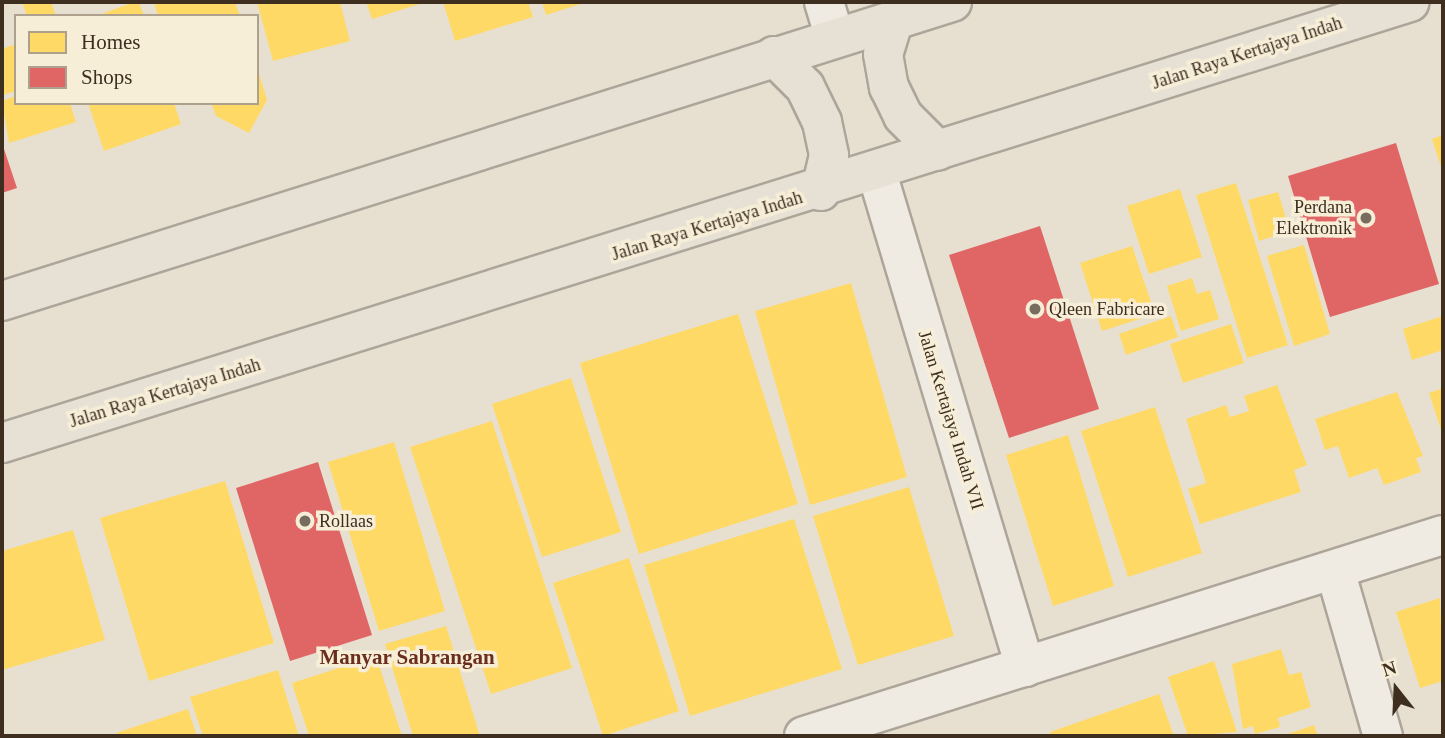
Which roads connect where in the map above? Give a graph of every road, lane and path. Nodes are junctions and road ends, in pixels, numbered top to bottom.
1 (824, 2) edge
2 (952, 2) edge
3 (1410, 2) edge
4 (894, 19) junction
5 (835, 38) junction
6 (774, 55) junction
7 (938, 151) junction
8 (877, 173) junction
9 (821, 191) junction
10 (2, 301) edge
11 (2, 443) edge
12 (1443, 535) edge
13 (1335, 570) junction
14 (1025, 667) junction
15 (804, 736) edge
16 (1383, 736) edge

1 - 5 street
2 - 4 main road
3 - 7 main road, Jalan Raya Kertajaya Indah
4 - 5 main road
4 - 7 main road
5 - 6 main road
6 - 9 main road
6 - 10 main road
7 - 8 main road, Jalan Raya Kertajaya Indah
8 - 9 main road, Jalan Raya Kertajaya Indah
8 - 14 street, Jalan Kertajaya Indah VII
9 - 11 main road, Jalan Raya Kertajaya Indah
12 - 13 street
13 - 14 street
13 - 16 street
14 - 15 street

